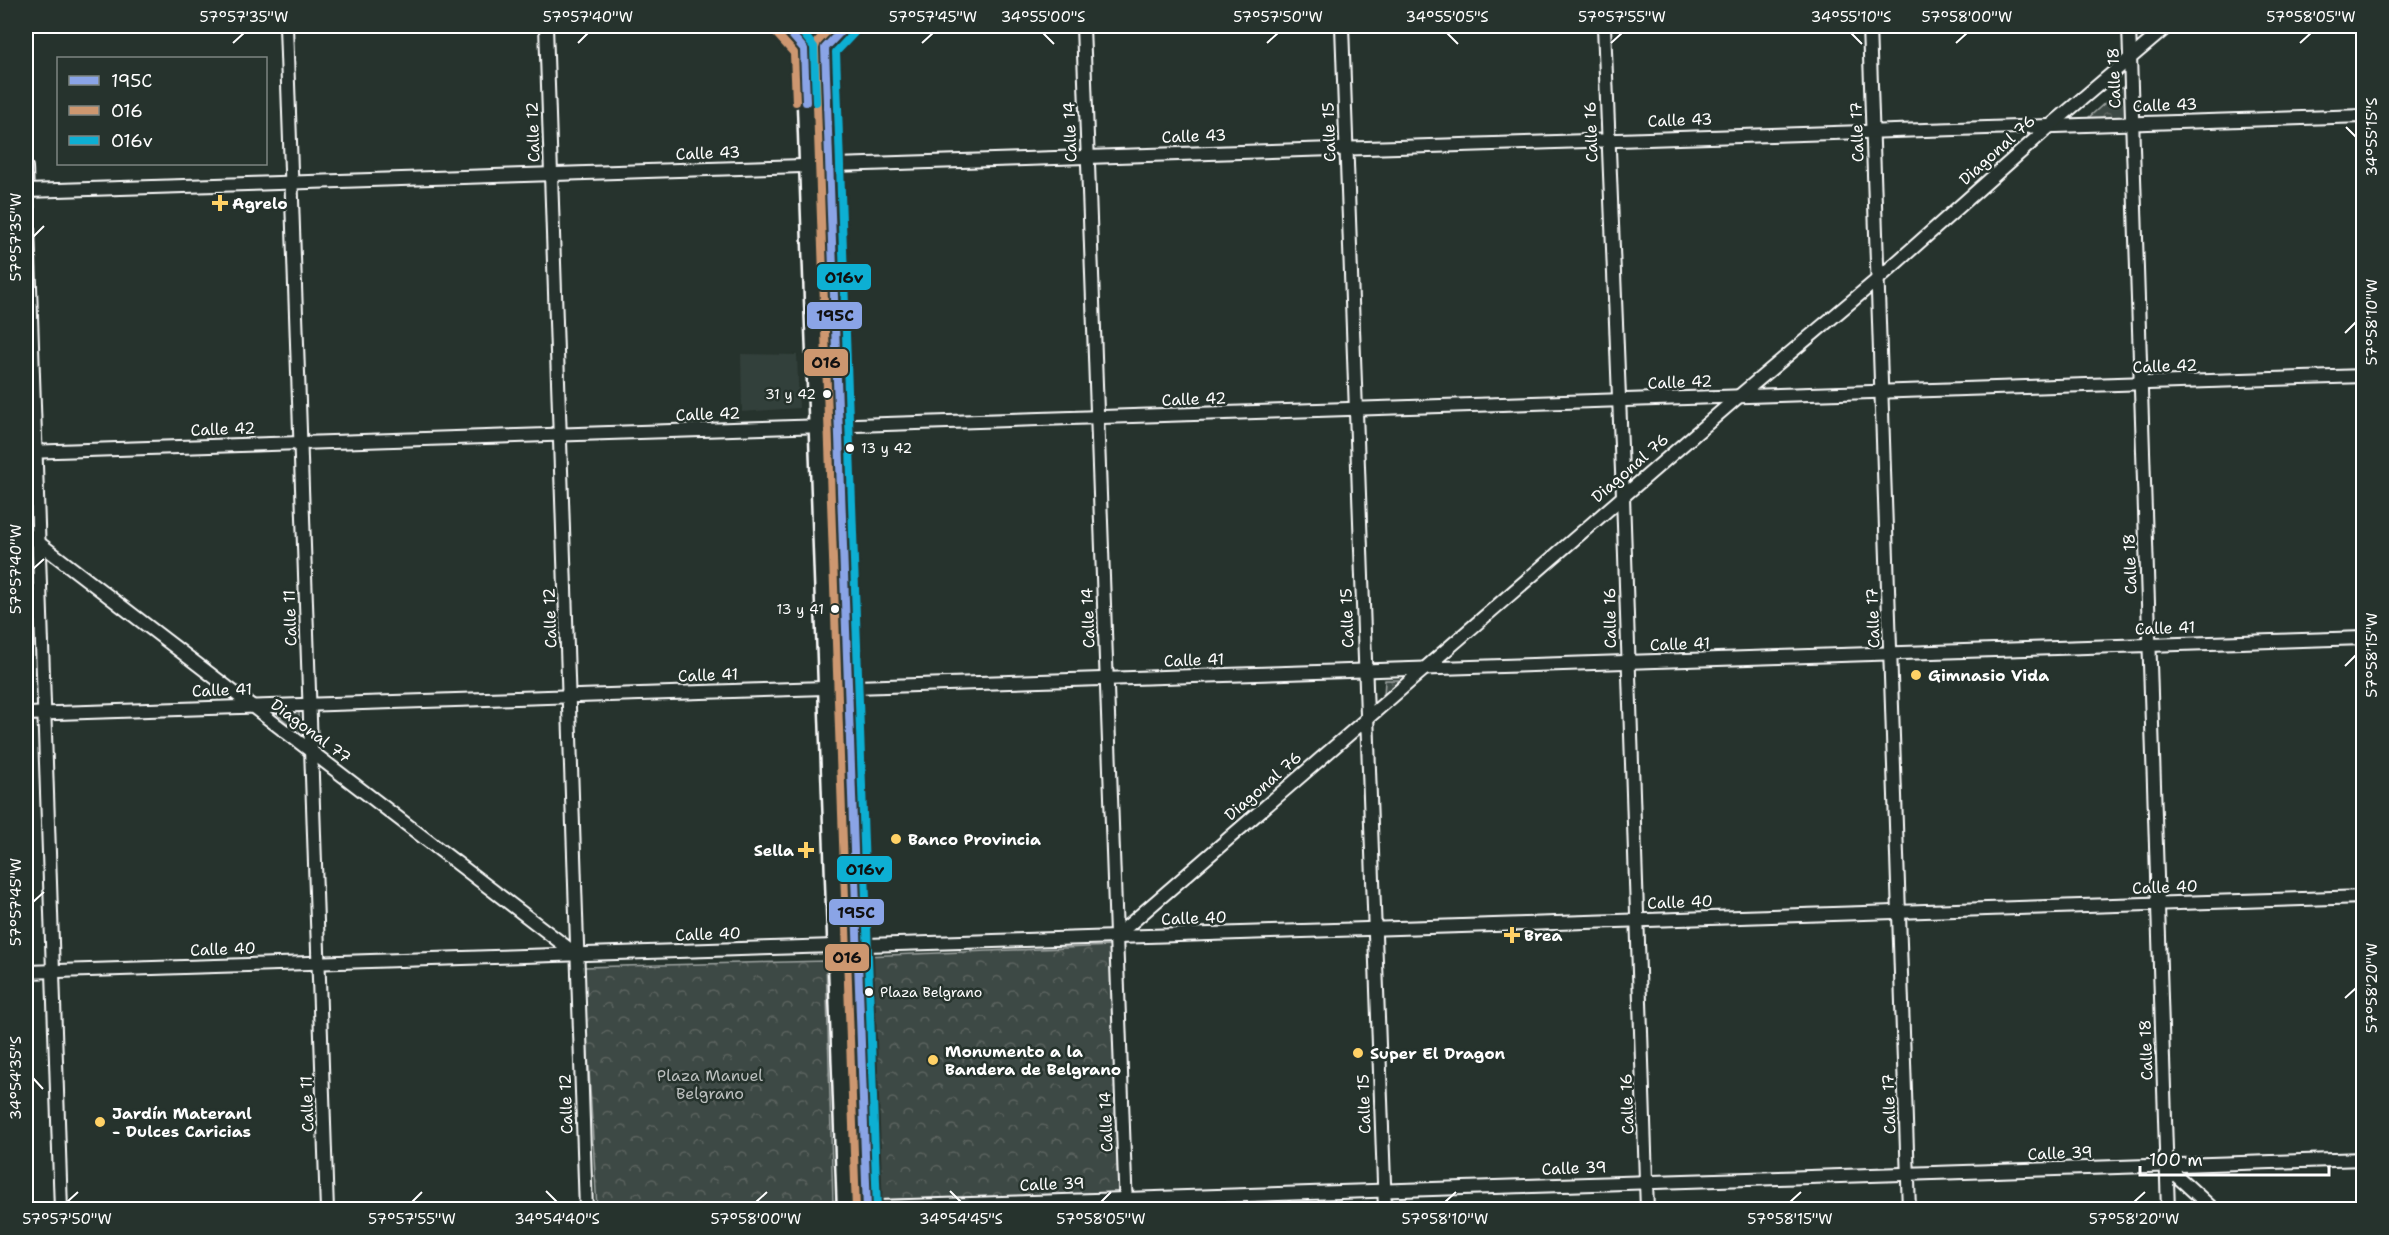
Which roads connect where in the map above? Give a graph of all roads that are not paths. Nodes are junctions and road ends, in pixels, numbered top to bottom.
1 (286, 26) edge
2 (546, 26) edge
3 (784, 26) edge
4 (846, 26) edge
5 (1083, 26) edge
6 (1342, 26) edge
7 (1604, 26) edge
8 (1869, 26) edge
9 (2129, 26) edge
10 (2168, 26) edge
11 (825, 48) junction
12 (804, 49) junction
13 (2130, 59) junction
14 (2364, 116) edge
15 (2132, 123) junction
16 (2050, 126) junction
17 (1873, 131) junction
18 (1608, 139) junction
19 (1346, 147) junction
20 (1088, 155) junction
21 (829, 164) junction
22 (808, 166) junction
23 (26, 167) edge
24 (551, 174) junction
25 (292, 182) junction
26 (26, 191) edge
27 (1878, 279) junction
28 (2364, 376) edge
29 (2140, 384) junction
30 (1882, 392) junction
31 (1738, 397) junction
32 (1618, 401) junction
33 (1356, 410) junction
34 (1097, 418) junction
35 (818, 427) junction
36 (839, 427) junction
37 (560, 435) junction
38 (301, 443) junction
39 (30, 452) edge
40 (1623, 496) junction
41 (26, 533) edge
42 (38, 543) junction
43 (2364, 638) edge
44 (2149, 645) junction
45 (1891, 654) junction
46 (1627, 662) junction
47 (1425, 669) junction
48 (1365, 671) junction
49 (1107, 680) junction
50 (848, 688) junction
51 (827, 689) junction
52 (569, 696) junction
53 (310, 705) junction
54 (251, 706) junction
55 (44, 713) junction
56 (26, 714) edge
57 (1368, 717) junction
58 (311, 752) junction
59 (2364, 897) edge
60 (2157, 904) junction
61 (1899, 912) junction
62 (1636, 920) junction
63 (1375, 928) junction
64 (1115, 937) junction
65 (837, 945) junction
66 (857, 945) junction
67 (578, 955) junction
68 (319, 963) junction
69 (53, 971) junction
70 (26, 972) edge
71 (2364, 1159) edge
72 (2166, 1166) junction
73 (1908, 1174) junction
74 (1646, 1182) junction
75 (1384, 1190) junction
76 (1126, 1204) edge
77 (867, 1208) edge
78 (61, 1209) edge
79 (327, 1209) edge
80 (586, 1209) edge
81 (786, 1209) edge
82 (846, 1209) edge
83 (1385, 1209) edge
84 (1647, 1209) edge
85 (1909, 1209) edge
86 (2168, 1209) edge
87 (2214, 1209) edge

1 - 25 street, Calle 11
2 - 24 street, Calle 12
3 - 12 main road
4 - 11 main road
5 - 20 street, Calle 14
6 - 19 street, Calle 15
7 - 18 street, Calle 16
8 - 17 street, Calle 17
9 - 13 street, Calle 18
10 - 13 street, Diagonal 76
11 - 12 main road
11 - 21 main road
12 - 22 main road
13 - 15 street, Calle 18
13 - 16 street, Diagonal 76
14 - 15 street, Calle 43
15 - 16 street, Calle 43
15 - 29 street, Calle 18
16 - 17 street, Calle 43
16 - 27 street, Diagonal 76
17 - 18 street, Calle 43
17 - 27 street, Calle 17
18 - 19 street, Calle 43
18 - 32 street, Calle 16
19 - 20 street, Calle 43
19 - 33 street, Calle 15
20 - 21 street, Calle 43
20 - 34 street, Calle 14
21 - 22 street, Calle 43
21 - 36 main road
22 - 24 street, Calle 43
22 - 35 main road
23 - 26 street
24 - 25 street, Calle 43
24 - 37 street, Calle 12
25 - 26 street, Calle 43
25 - 38 street, Calle 11
26 - 39 street
27 - 30 street, Calle 17
27 - 31 street, Diagonal 76
28 - 29 street, Calle 42
29 - 30 street, Calle 42
29 - 44 street, Calle 18
30 - 31 street, Calle 42
30 - 45 street, Calle 17
31 - 32 street, Calle 42
31 - 40 street, Diagonal 76
32 - 33 street, Calle 42
32 - 40 street, Calle 16
33 - 34 street, Calle 42
33 - 48 street, Calle 15
34 - 36 street, Calle 42
34 - 49 street, Calle 14
35 - 36 street, Calle 42
35 - 37 street, Calle 42
35 - 51 main road
36 - 50 main road
37 - 38 street, Calle 42
37 - 52 street, Calle 12
38 - 39 street, Calle 42
38 - 53 street, Calle 11
39 - 42 street
40 - 46 street, Calle 16
40 - 47 street, Diagonal 76
41 - 42 street, Diagonal 77
42 - 54 street, Diagonal 77
42 - 55 street
43 - 44 street, Calle 41
44 - 45 street, Calle 41
44 - 60 street, Calle 18
45 - 46 street, Calle 41
45 - 61 street, Calle 17
46 - 47 street, Calle 41
46 - 62 street, Calle 16
47 - 48 street, Calle 41
47 - 57 street, Diagonal 76
48 - 49 street, Calle 41
48 - 57 street, Calle 15
49 - 50 street, Calle 41
49 - 64 street, Calle 14
50 - 51 street, Calle 41
50 - 66 main road
51 - 52 street, Calle 41
51 - 65 main road
52 - 53 street, Calle 41
52 - 67 street, Calle 12
53 - 54 street, Calle 41
53 - 58 street, Calle 11
54 - 55 street, Calle 41
54 - 58 street, Diagonal 77
55 - 56 street, Calle 41
55 - 69 street
57 - 63 street, Calle 15
57 - 64 street, Diagonal 76
58 - 67 street, Diagonal 77
58 - 68 street, Calle 11
59 - 60 street, Calle 40
60 - 61 street, Calle 40
60 - 72 street, Calle 18
61 - 62 street, Calle 40
61 - 73 street, Calle 17
62 - 63 street, Calle 40
62 - 74 street, Calle 16
63 - 64 street, Calle 40
63 - 75 street, Calle 15
64 - 66 street, Calle 40
64 - 76 street, Calle 14
65 - 66 street, Calle 40
65 - 67 street, Calle 40
65 - 82 main road
66 - 77 main road
67 - 68 street, Calle 40
67 - 80 street, Calle 12
68 - 69 street, Calle 40
68 - 79 street, Calle 11
69 - 70 street, Calle 40
69 - 78 street
71 - 72 street, Calle 39
72 - 73 street, Calle 39
72 - 86 street, Calle 18
72 - 87 street
73 - 74 street, Calle 39
73 - 85 street, Calle 17
74 - 75 street, Calle 39
74 - 84 street, Calle 16
75 - 76 street, Calle 39
75 - 83 street, Calle 15
76 - 77 street, Calle 39
77 - 82 street, Calle 39
81 - 82 street, Calle 39

